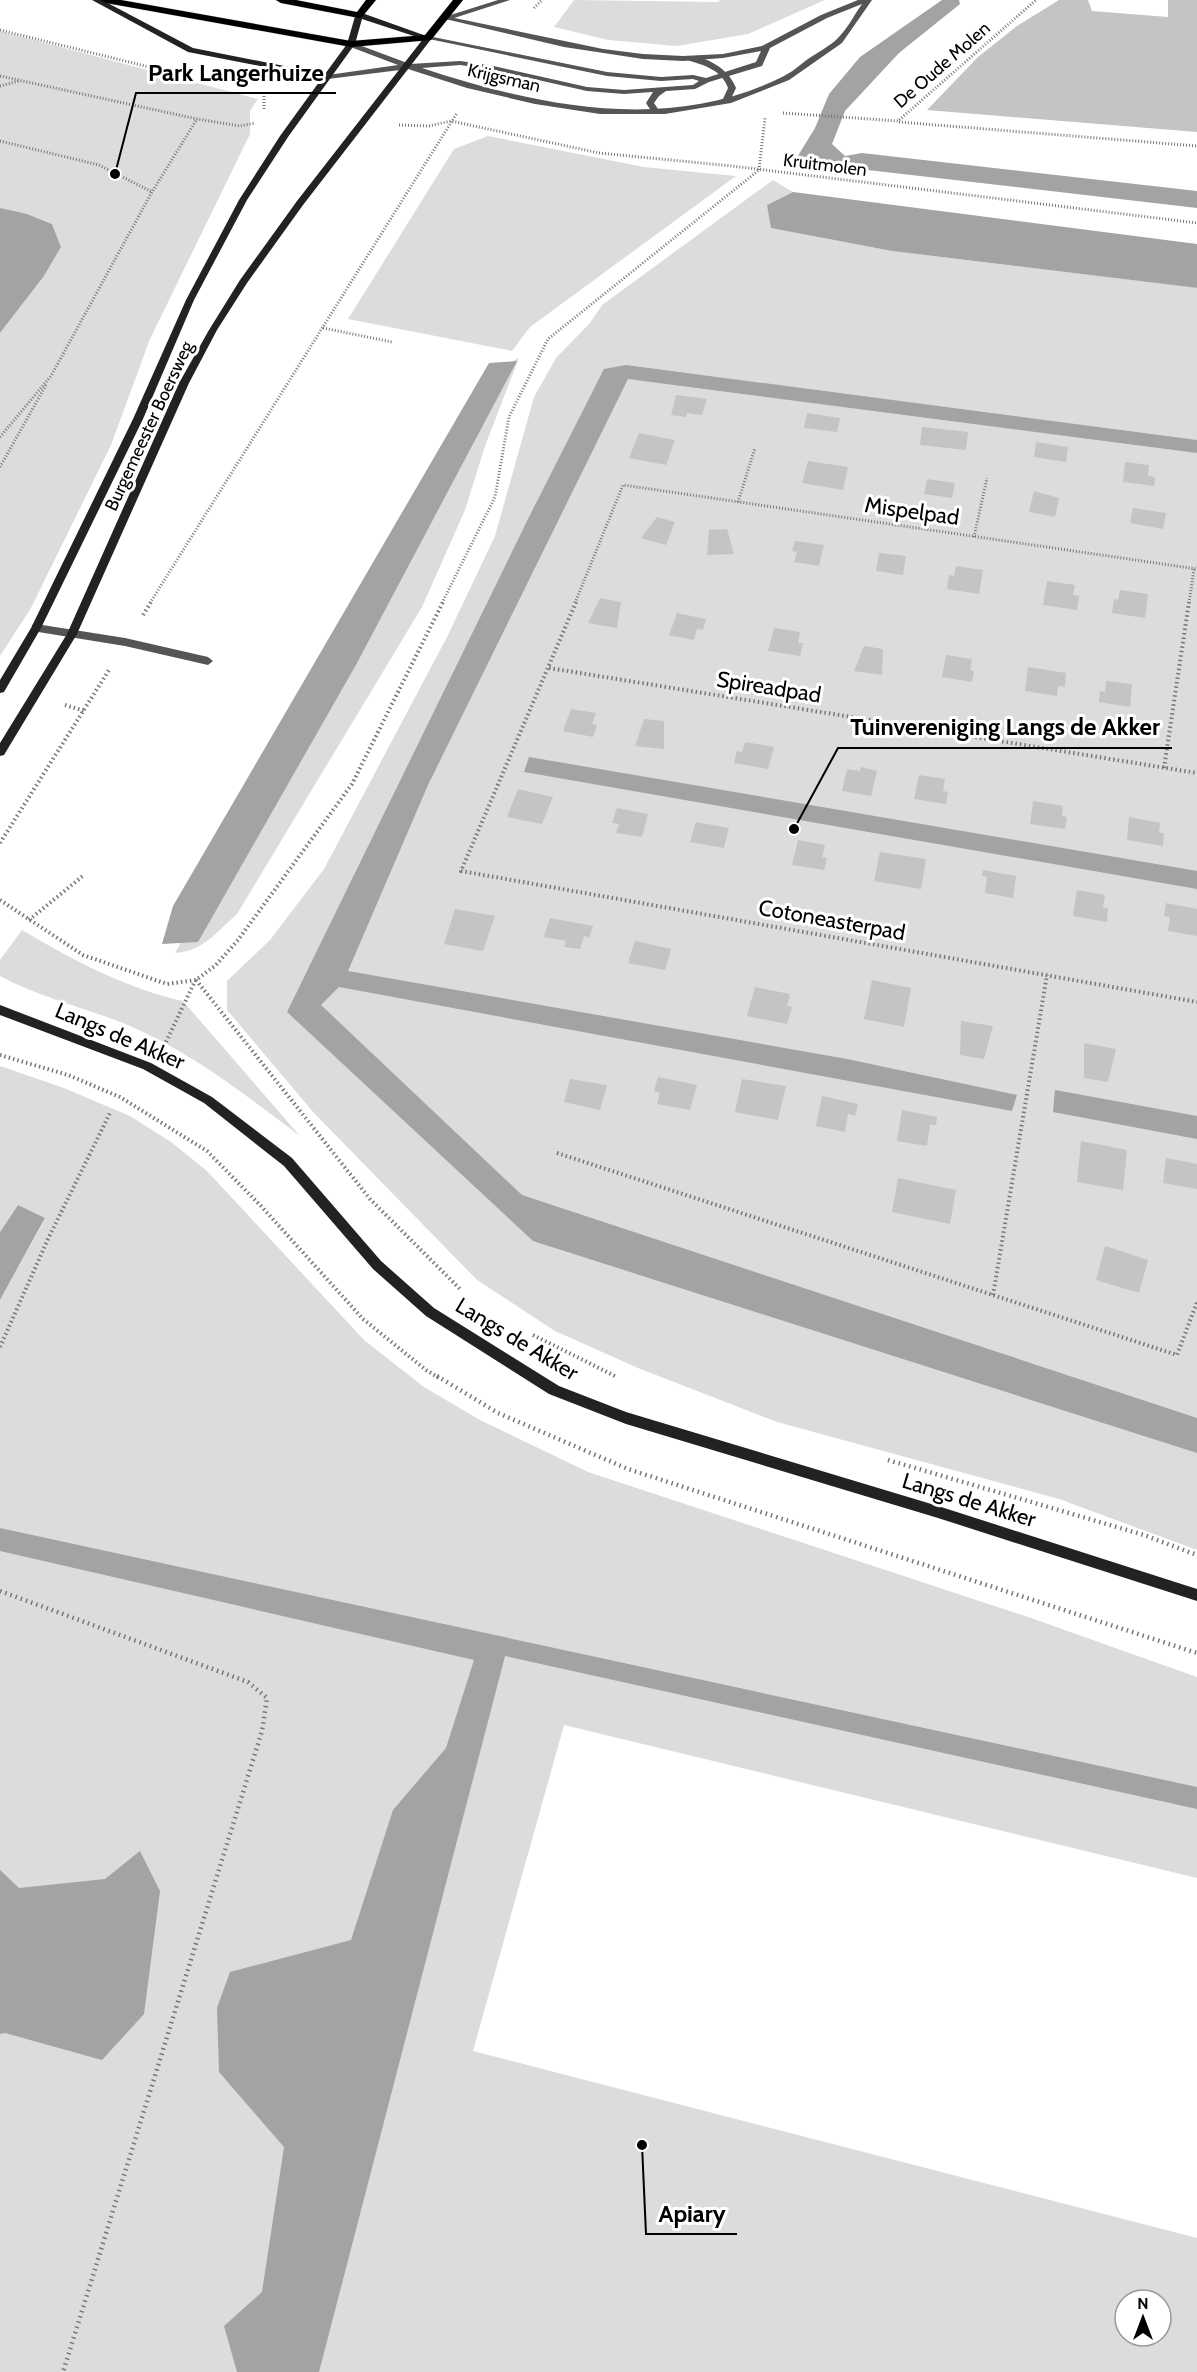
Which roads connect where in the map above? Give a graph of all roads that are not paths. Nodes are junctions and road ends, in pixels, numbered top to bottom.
1 (96, 0) edge
2 (106, 0) edge
3 (284, 0) edge
4 (371, 0) edge
5 (458, 0) edge
6 (506, 0) edge
7 (867, 0) edge
8 (359, 15) junction
9 (445, 18) junction
10 (428, 38) junction
11 (351, 44) junction
12 (767, 47) junction
13 (690, 58) junction
14 (404, 67) junction
15 (726, 75) junction
16 (328, 77) junction
17 (706, 80) junction
18 (662, 91) junction
19 (726, 101) junction
20 (656, 112) junction
21 (36, 628) junction
22 (72, 634) junction
23 (208, 661) dead end
24 (0, 689) edge
25 (0, 752) edge
26 (0, 1010) edge
27 (1197, 1595) edge

1 - 16 street
2 - 11 main road
3 - 8 main road
4 - 8 main road, Burgemeester Boersweg
5 - 9 main road, Burgemeester Boersweg
6 - 9 street
7 - 12 street, Krijgsman
7 - 19 street, Krijgsman
8 - 10 street
8 - 11 street, Burgemeester Boersweg
9 - 10 main road, Burgemeester Boersweg
9 - 13 street, Krijgsman
10 - 11 main road
10 - 14 street, Burgemeester Boersweg
10 - 17 street, Krijgsman
11 - 14 street
11 - 16 street, Burgemeester Boersweg
12 - 13 street, Krijgsman
12 - 15 street, Krijgsman
13 - 15 street
14 - 16 street
14 - 18 street, Krijgsman
14 - 20 street, Krijgsman
14 - 22 street, Burgemeester Boersweg
15 - 17 street, Krijgsman
15 - 19 street
16 - 21 street, Burgemeester Boersweg
17 - 18 street, Krijgsman
18 - 20 street
19 - 20 street, Krijgsman
21 - 22 street
21 - 24 street, Burgemeester Boersweg
22 - 23 street
22 - 25 street, Burgemeester Boersweg
26 - 27 street, Langs de Akker

